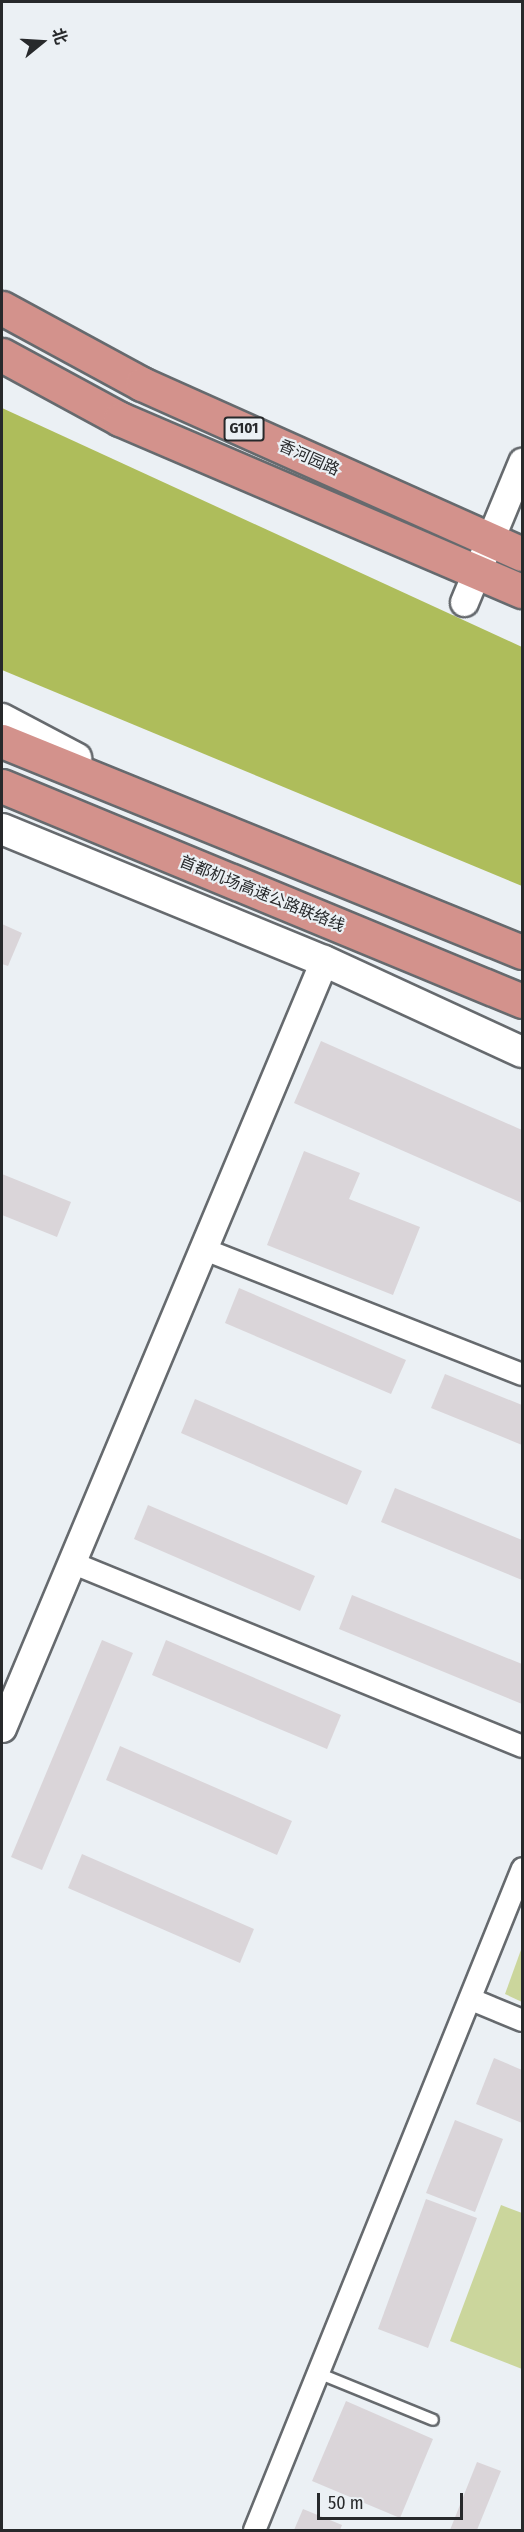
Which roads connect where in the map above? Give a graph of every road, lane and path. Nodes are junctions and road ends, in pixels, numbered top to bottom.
1 (2, 308) edge
2 (2, 355) edge
3 (522, 462) edge
4 (490, 540) junction
5 (522, 554) edge
6 (477, 572) junction
7 (522, 591) edge
8 (464, 602) dead end
9 (2, 719) edge
10 (2, 741) edge
11 (2, 786) edge
12 (182, 814) junction
13 (2, 829) edge
14 (522, 952) edge
15 (324, 960) junction
16 (522, 1001) edge
17 (522, 1052) edge
18 (202, 1248) junction
19 (522, 1374) edge
20 (71, 1562) junction
21 (2, 1728) edge
22 (522, 1746) edge
23 (522, 1868) edge
24 (471, 1999) junction
25 (522, 2020) edge
26 (318, 2373) junction
27 (433, 2420) dead end
28 (254, 2530) edge

1 - 4 highway, 香河园路 / G101
2 - 6 highway, G101
3 - 4 street
4 - 5 highway, 香河园路 / G101
4 - 6 street
6 - 7 highway, G101
6 - 8 street
9 - 12 main road
10 - 12 highway
11 - 16 highway, 首都机场高速公路联络线
12 - 14 highway
13 - 15 main road
15 - 17 main road
15 - 18 street
18 - 19 street
18 - 20 street
20 - 21 street
20 - 22 street
23 - 24 street
24 - 25 street
24 - 26 street
26 - 27 lane
26 - 28 street

